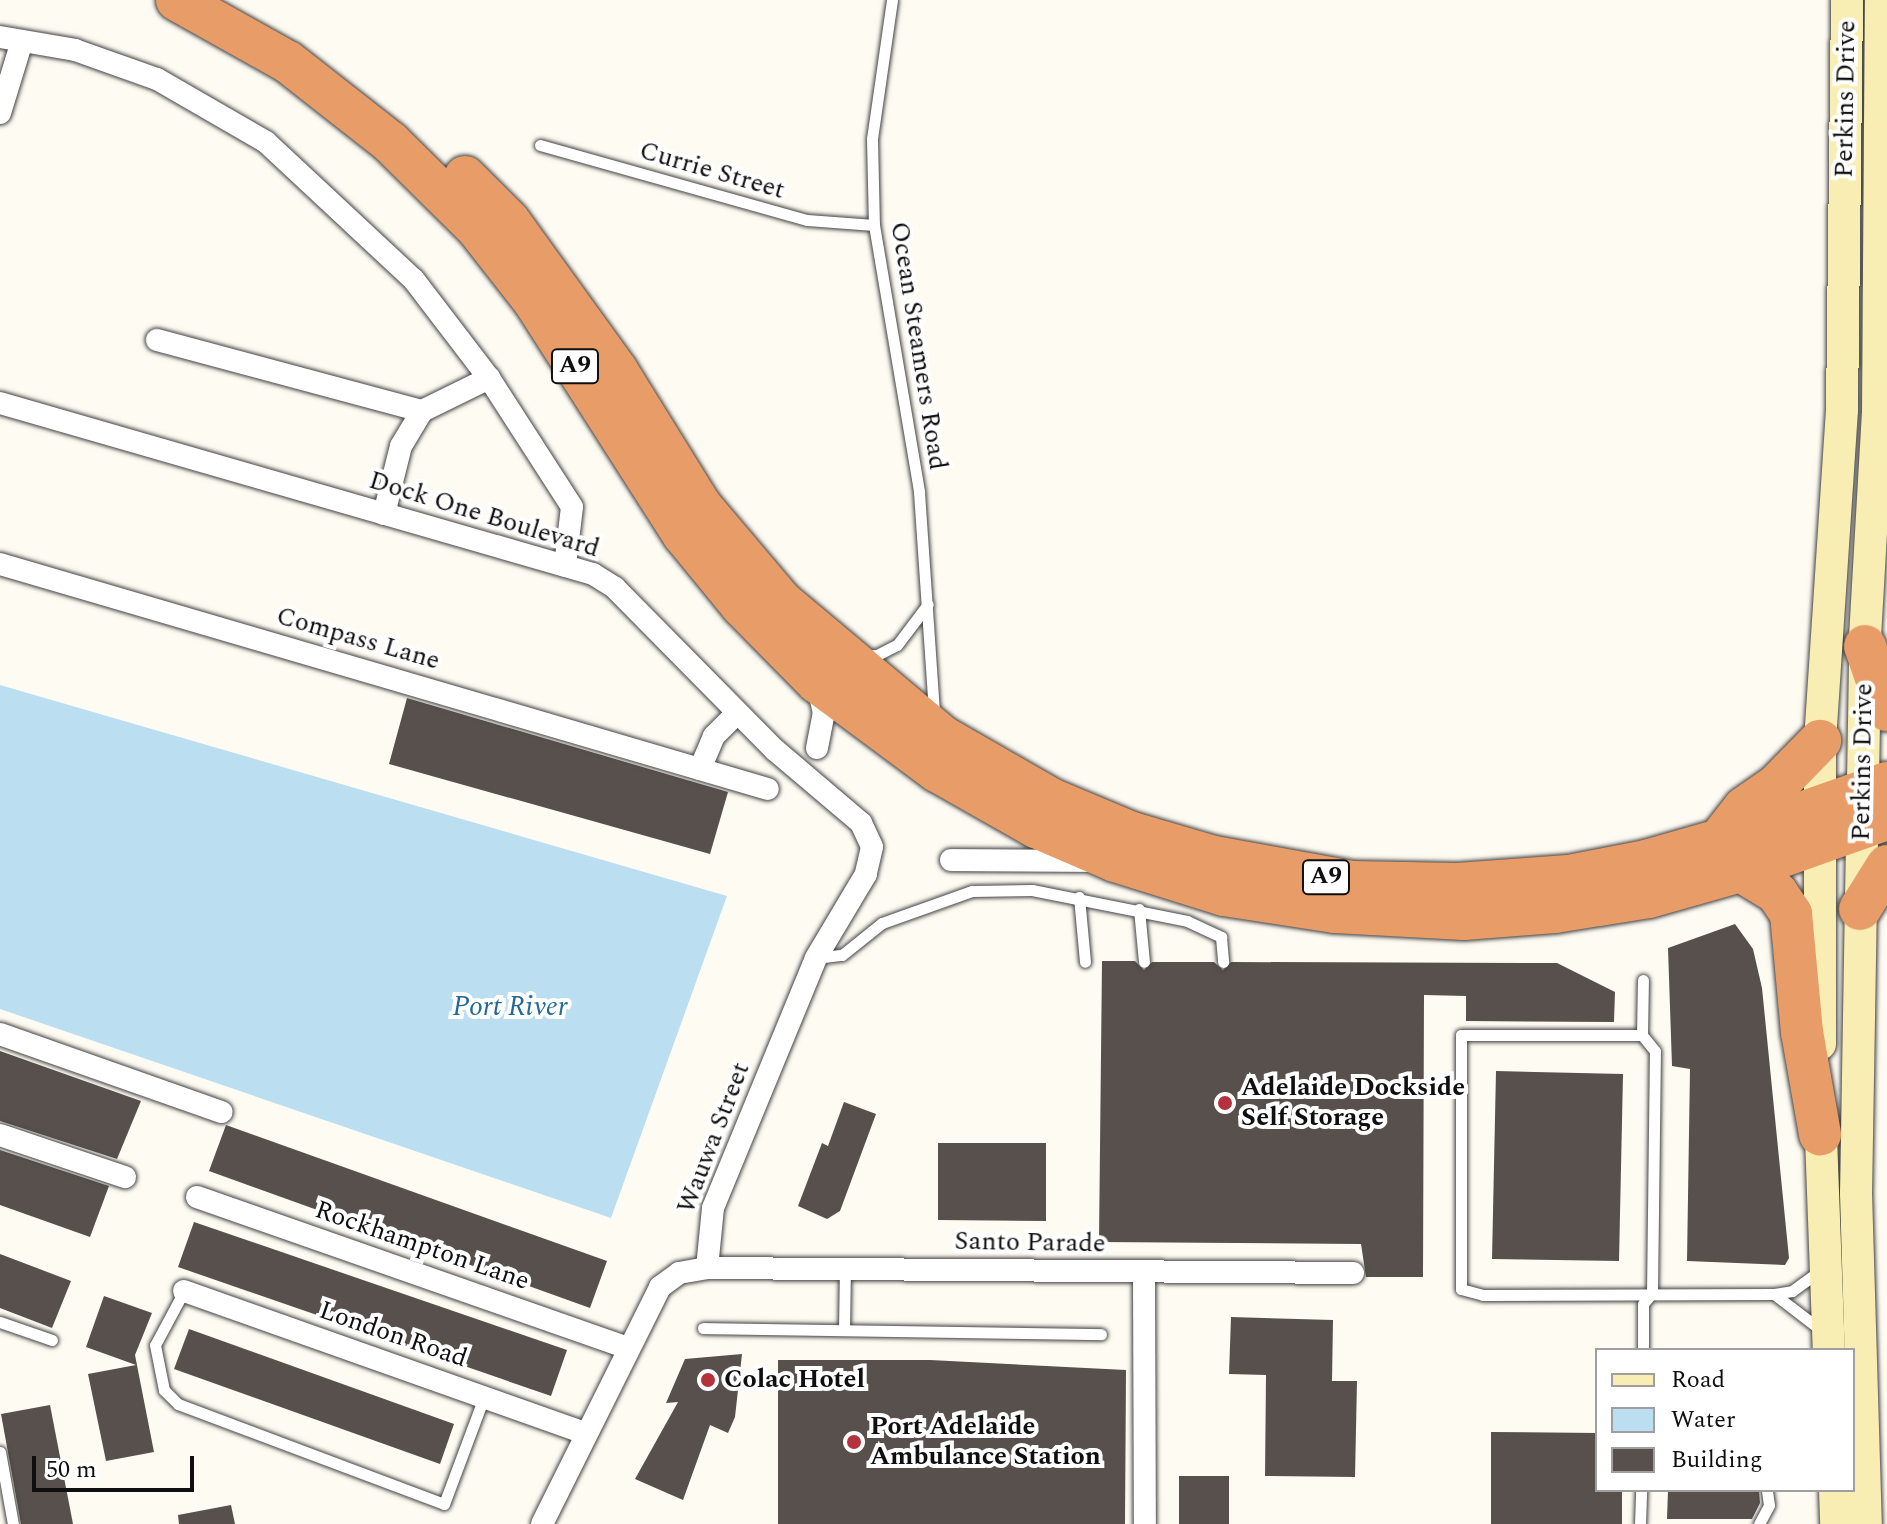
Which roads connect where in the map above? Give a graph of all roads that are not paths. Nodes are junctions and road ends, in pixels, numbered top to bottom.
1 (177, 0) edge
2 (233, 0) edge
3 (892, 0) edge
4 (1847, 0) edge
5 (1881, 0) edge
6 (11, 39) edge
7 (0, 113) edge
8 (540, 145) dead end
9 (874, 225) junction
10 (157, 340) dead end
11 (489, 378) junction
12 (0, 403) edge
13 (422, 411) junction
14 (1865, 411) edge
15 (384, 514) junction
16 (0, 564) edge
17 (565, 566) junction
18 (928, 603) junction
19 (1865, 641) junction
20 (827, 667) junction
21 (1887, 710) edge
22 (737, 713) junction
23 (943, 737) junction
24 (1820, 741) junction
25 (817, 748) dead end
26 (700, 769) junction
27 (768, 789) dead end
28 (1875, 806) edge
29 (1820, 826) junction
30 (1730, 855) junction
31 (951, 860) dead end
32 (1115, 861) junction
33 (1887, 866) edge
34 (1079, 897) junction
35 (1139, 909) junction
36 (1860, 909) junction
37 (816, 958) junction
38 (1085, 962) dead end
39 (1144, 962) dead end
40 (1223, 962) dead end
41 (1643, 980) dead end
42 (0, 1034) edge
43 (1642, 1035) junction
44 (222, 1112) dead end
45 (1820, 1134) junction
46 (0, 1135) edge
47 (125, 1177) dead end
48 (197, 1197) dead end
49 (1826, 1264) junction
50 (707, 1268) junction
51 (845, 1269) junction
52 (1144, 1273) junction
53 (1353, 1273) dead end
54 (184, 1291) joint
55 (1652, 1293) junction
56 (1774, 1294) junction
57 (0, 1322) edge
58 (703, 1328) dead end
59 (844, 1330) junction
60 (1101, 1334) dead end
61 (52, 1340) dead end
62 (1829, 1346) edge
63 (628, 1348) junction
64 (1643, 1348) edge
65 (485, 1397) junction
66 (584, 1433) junction
67 (0, 1452) edge
68 (1641, 1492) edge
69 (1767, 1492) edge
70 (1835, 1492) edge
71 (13, 1524) edge
72 (542, 1524) edge
73 (1145, 1524) edge
74 (1640, 1524) edge
75 (1759, 1524) edge
76 (1836, 1524) edge
77 (1866, 1524) edge

1 - 20 highway, A9
2 - 20 highway, A9
3 - 9 lane, Ocean Steamers Road
4 - 14 street, Perkins Drive
5 - 14 street, Perkins Drive
6 - 7 street
6 - 11 street
8 - 9 lane, Currie Street
9 - 18 lane, Ocean Steamers Road
10 - 13 street
11 - 13 street
11 - 17 street
12 - 15 street, Dock One Boulevard
13 - 15 street
14 - 19 street, Perkins Drive
14 - 24 street, Perkins Drive
15 - 17 street, Dock One Boulevard
16 - 26 street, Compass Lane
17 - 22 street, Dock One Boulevard
18 - 20 lane
18 - 23 lane, Ocean Steamers Road
19 - 21 highway
19 - 28 street, Perkins Drive
20 - 23 highway, A9
20 - 25 street
20 - 32 highway, A9
22 - 26 street
22 - 37 street, Dock One Boulevard
23 - 30 highway, A9
24 - 29 street, Perkins Drive
24 - 30 highway
26 - 27 street, Compass Lane
28 - 29 highway, A9
28 - 36 street, Perkins Drive
29 - 30 highway, A9
29 - 45 street, Perkins Drive
30 - 32 highway, A9
30 - 45 highway
31 - 32 street
33 - 36 highway
34 - 35 lane
34 - 37 lane
34 - 38 lane
35 - 39 lane
35 - 40 lane
36 - 77 street, Perkins Drive
37 - 50 street, Wauwa Street
41 - 43 lane
42 - 44 street
43 - 55 lane
43 - 55 lane
45 - 49 street, Perkins Drive
46 - 47 street
48 - 63 street, Rockhampton Lane
49 - 56 lane
49 - 62 street, Perkins Drive
50 - 51 street, Santo Parade
50 - 63 street
51 - 52 street, Santo Parade
51 - 59 lane
52 - 53 street, Santo Parade
52 - 73 street
54 - 65 street, London Road
54 - 65 lane
55 - 56 lane
55 - 64 lane
56 - 62 lane
57 - 61 lane
58 - 59 lane
59 - 60 lane
63 - 66 street
65 - 66 street, London Road
66 - 72 street
67 - 71 lane
68 - 74 lane
69 - 75 lane
70 - 76 street

